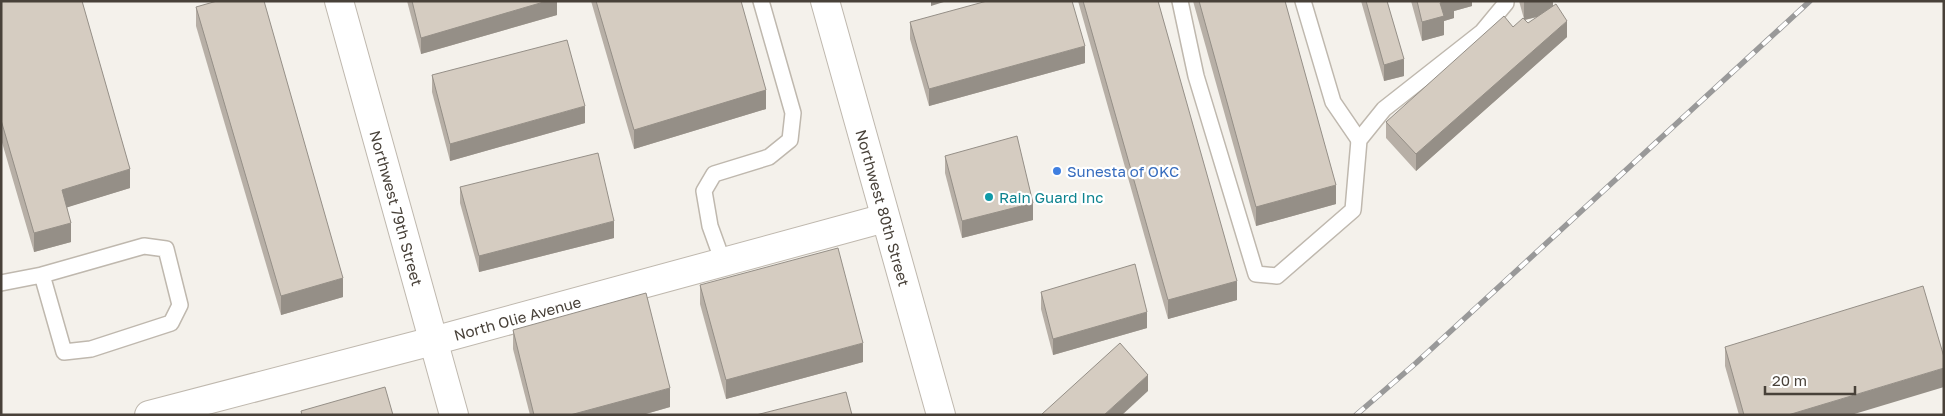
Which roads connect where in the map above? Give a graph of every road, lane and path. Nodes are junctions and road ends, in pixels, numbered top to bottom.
1 (339, 1) edge
2 (761, 1) edge
3 (825, 1) edge
4 (1180, 1) edge
5 (1303, 1) edge
6 (1506, 1) edge
7 (1359, 140) junction
8 (885, 218) junction
9 (723, 262) junction
10 (42, 275) junction
11 (1, 282) edge
12 (433, 341) junction
13 (197, 409) edge
14 (149, 415) edge
15 (454, 415) edge
16 (941, 415) edge

1 - 12 street, Northwest 79th Street
2 - 9 lane
3 - 8 street, Northwest 80th Street
4 - 7 lane
5 - 7 lane
6 - 7 lane
8 - 9 street, North Olie Avenue
8 - 16 street, Northwest 80th Street
9 - 12 street, North Olie Avenue
10 - 10 lane
10 - 11 lane
12 - 13 street, North Olie Avenue
12 - 15 street, Northwest 79th Street
13 - 14 street, North Olie Avenue

